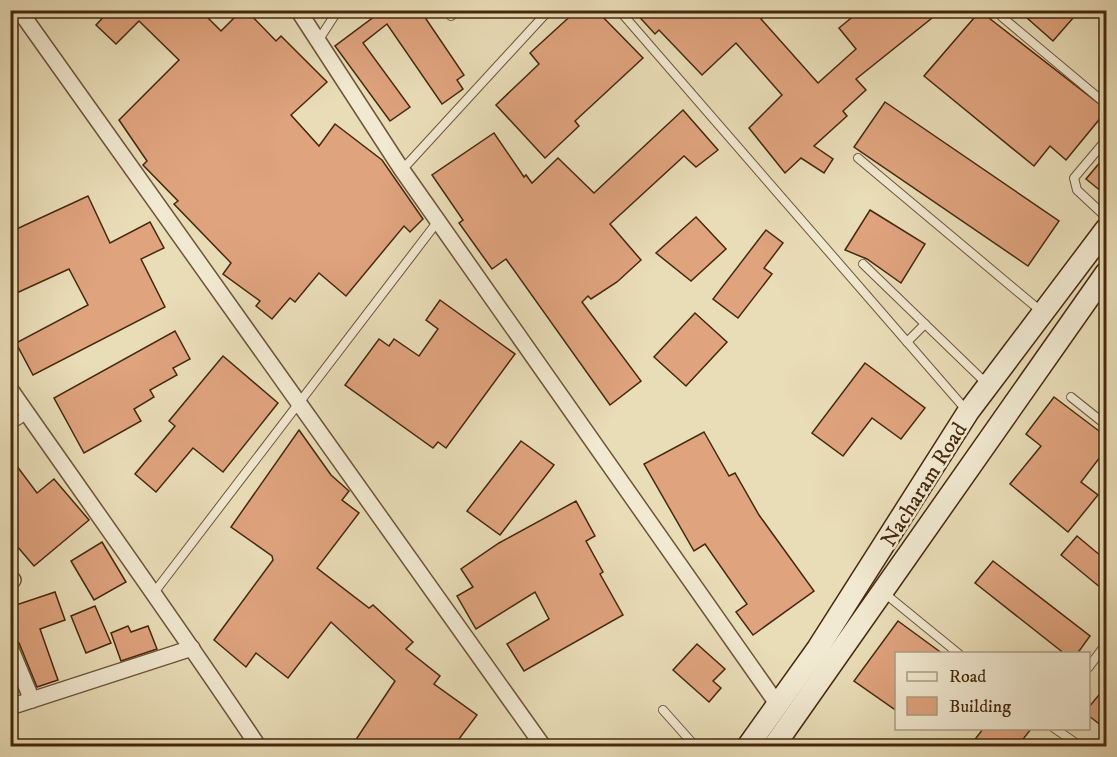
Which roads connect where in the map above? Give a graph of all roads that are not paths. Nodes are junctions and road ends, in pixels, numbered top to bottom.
1 (19, 10) edge
2 (297, 10) edge
3 (338, 10) edge
4 (459, 10) edge
5 (549, 10) edge
6 (619, 10) edge
7 (452, 16) dead end
8 (1002, 17) dead end
9 (318, 41) junction
10 (1107, 104) edge
11 (1107, 140) edge
12 (858, 158) dead end
13 (402, 170) junction
14 (1107, 217) edge
15 (438, 221) junction
16 (1107, 229) edge
17 (863, 264) dead end
18 (1107, 273) edge
19 (1043, 313) junction
20 (925, 324) junction
21 (907, 342) junction
22 (988, 386) junction
23 (10, 389) edge
24 (1071, 397) dead end
25 (299, 405) junction
26 (968, 412) junction
27 (28, 414) junction
28 (1107, 425) edge
29 (10, 426) edge
30 (882, 592) junction
31 (152, 595) junction
32 (1107, 644) edge
33 (10, 647) edge
34 (192, 648) junction
35 (957, 652) edge
36 (1090, 667) edge
37 (32, 700) junction
38 (778, 705) junction
39 (10, 706) edge
40 (663, 710) dead end
41 (1055, 730) edge
42 (258, 747) edge
43 (543, 747) edge
44 (695, 747) edge
45 (748, 747) edge
46 (774, 747) edge
47 (1080, 747) edge

1 - 25 street
2 - 9 street
3 - 9 lane
4 - 7 lane
5 - 13 lane
6 - 21 lane
8 - 10 lane
9 - 13 street
11 - 14 lane
12 - 19 lane
13 - 15 street
15 - 25 lane
15 - 38 street
16 - 19 main road, Nacharam Road
17 - 20 lane
18 - 30 main road, Nacharam Road
19 - 22 main road, Nacharam Road
20 - 21 lane
20 - 22 lane
21 - 26 lane
22 - 26 main road, Nacharam Road
23 - 27 street
24 - 28 lane
25 - 31 lane
25 - 43 street
26 - 38 main road, Nacharam Road
27 - 29 lane
27 - 31 street
30 - 35 lane
30 - 46 main road, Nacharam Road
31 - 34 street
32 - 36 lane
33 - 37 street
34 - 37 street
34 - 42 street
37 - 39 street
38 - 45 main road, Nacharam Road
40 - 44 lane
41 - 47 lane

